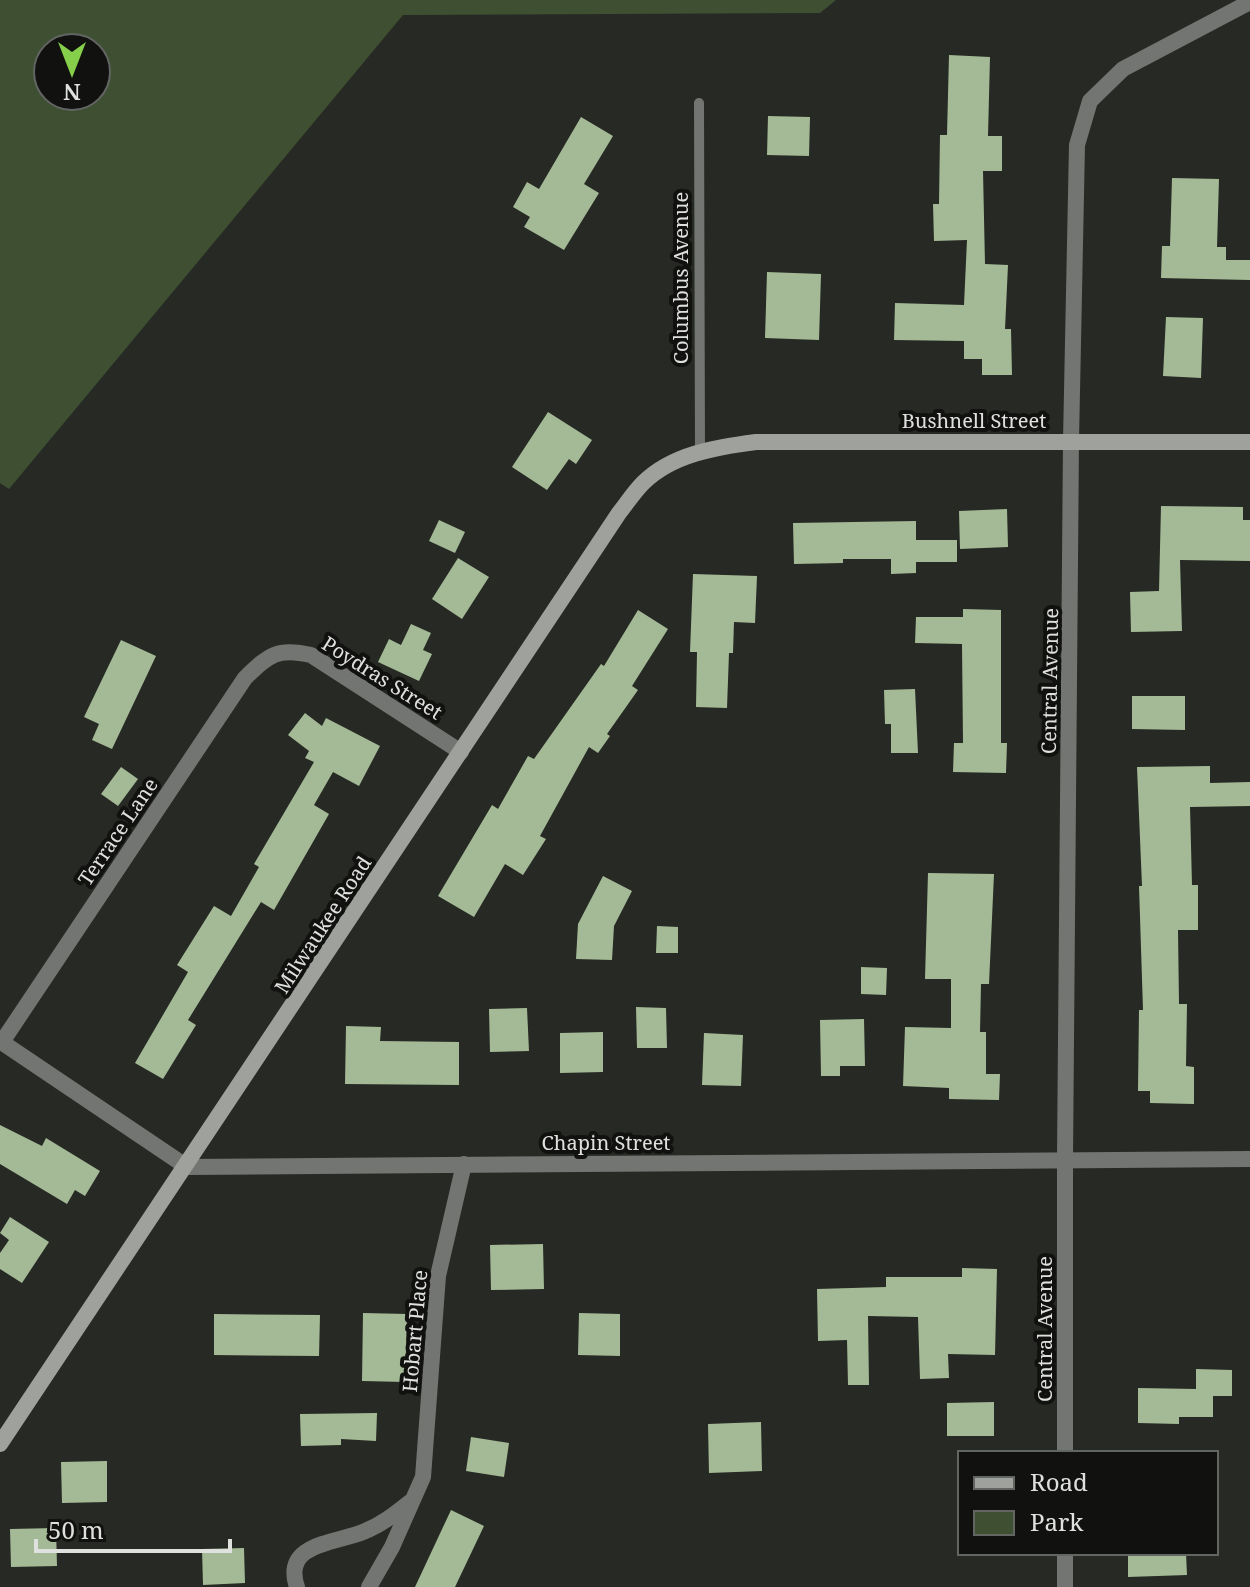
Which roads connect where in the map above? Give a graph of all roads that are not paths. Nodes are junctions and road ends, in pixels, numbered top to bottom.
1 (1250, 2) edge
2 (699, 103) dead end
3 (1071, 441) junction
4 (1250, 442) edge
5 (700, 452) junction
6 (278, 653) joint
7 (461, 752) junction
8 (1, 1042) edge
9 (1065, 1159) junction
10 (1250, 1159) edge
11 (464, 1164) junction
12 (187, 1167) junction
13 (0, 1444) edge
14 (1065, 1451) edge
15 (412, 1501) junction
16 (1065, 1555) edge
17 (297, 1587) edge
18 (369, 1587) edge
19 (1065, 1587) edge

1 - 3 street, Central Avenue
2 - 5 lane, Columbus Avenue
3 - 4 street, Bushnell Street
3 - 5 street, Bushnell Street
3 - 9 street, Central Avenue
5 - 7 street, Milwaukee Road
6 - 7 street, Poydras Street
6 - 8 street, Terrace Lane
7 - 12 street, Milwaukee Road
8 - 12 street
9 - 10 street, Chapin Street
9 - 11 street, Chapin Street
9 - 14 street, Central Avenue
11 - 12 street, Chapin Street
11 - 15 street, Hobart Place
12 - 13 street, Milwaukee Road
15 - 17 street
15 - 18 street, Hobart Place
16 - 19 street

